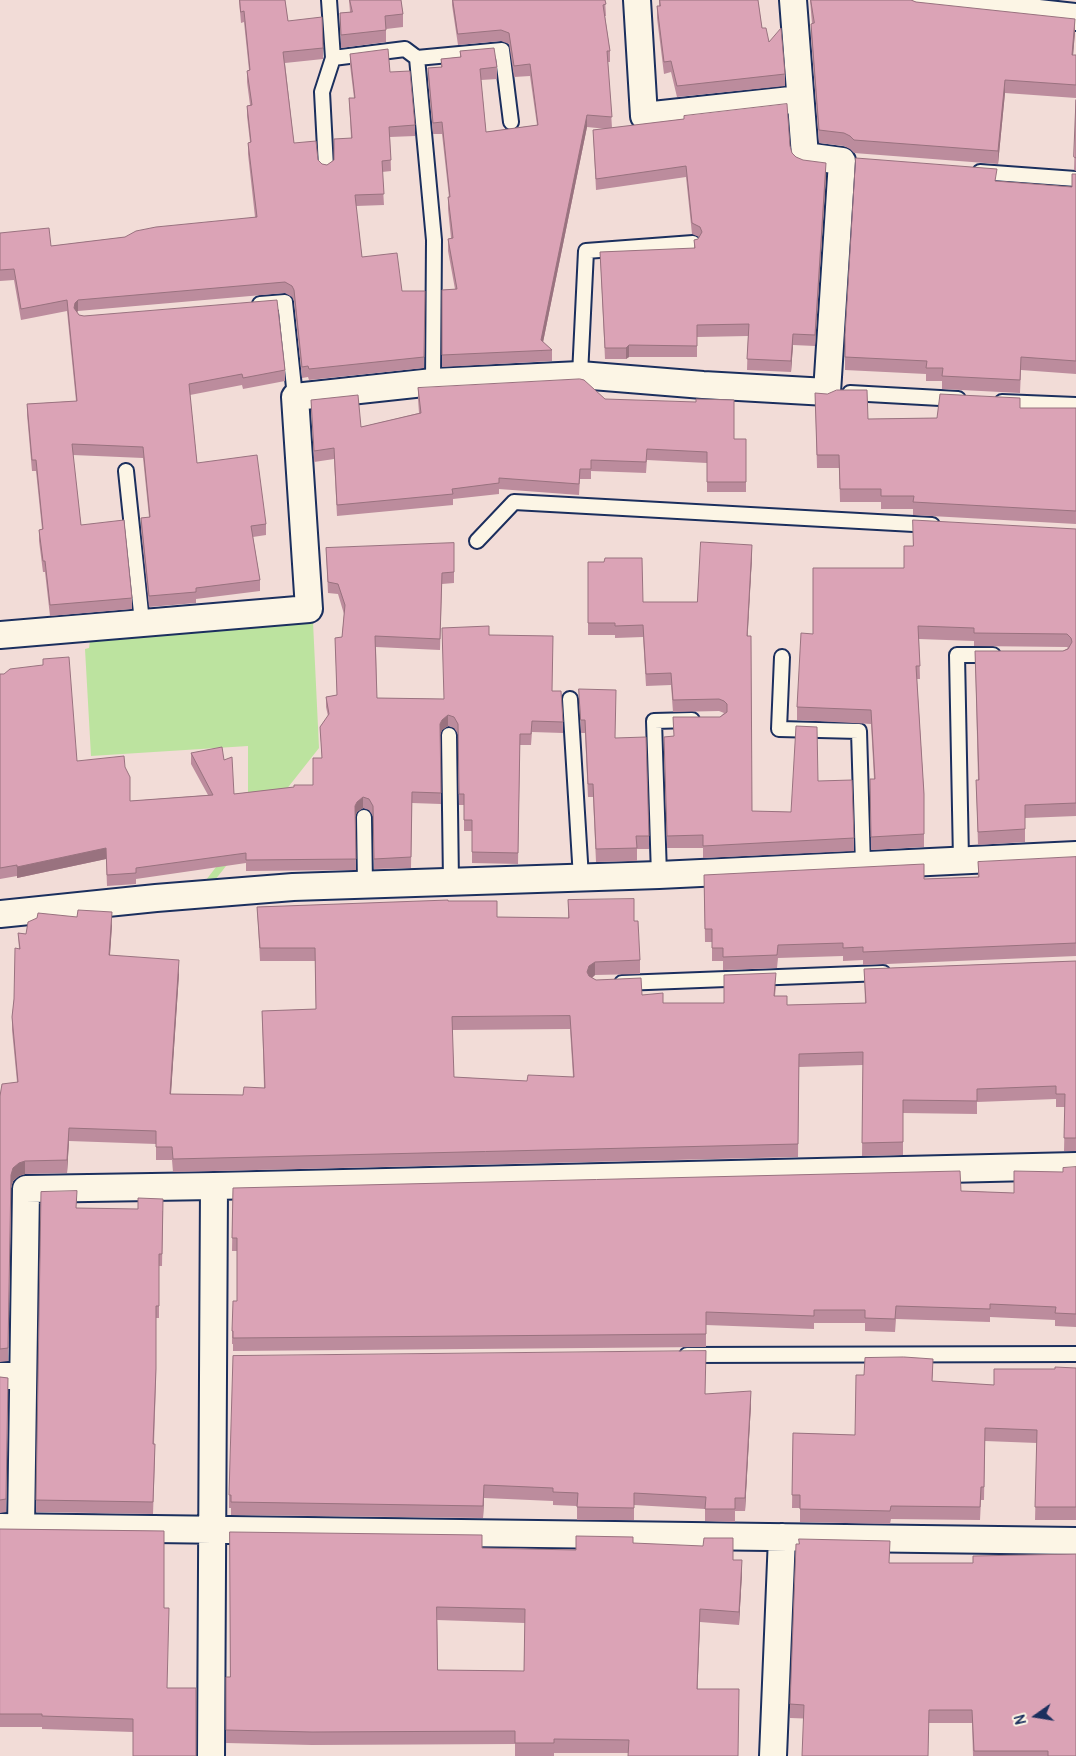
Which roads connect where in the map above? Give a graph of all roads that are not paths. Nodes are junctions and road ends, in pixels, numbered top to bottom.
1 (328, 0) edge
2 (636, 0) edge
3 (793, 0) edge
4 (918, 0) edge
5 (1076, 17) edge
6 (333, 58) junction
7 (417, 58) junction
8 (800, 99) junction
9 (511, 122) dead end
10 (326, 167) edge
11 (969, 171) edge
12 (1076, 179) edge
13 (693, 243) edge
14 (246, 305) edge
15 (580, 375) junction
16 (433, 382) junction
17 (827, 392) junction
18 (294, 397) junction
19 (1076, 405) edge
20 (126, 471) dead end
21 (948, 526) edge
22 (477, 541) dead end
23 (142, 622) junction
24 (0, 635) edge
25 (1005, 655) edge
26 (782, 657) dead end
27 (570, 699) dead end
28 (709, 720) edge
29 (449, 736) dead end
30 (364, 817) dead end
31 (1076, 855) edge
32 (961, 860) junction
33 (863, 865) junction
34 (659, 875) junction
35 (581, 878) junction
36 (450, 882) junction
37 (365, 885) junction
38 (0, 914) edge
39 (900, 972) edge
40 (605, 984) edge
41 (1076, 1166) edge
42 (214, 1186) junction
43 (1076, 1354) edge
44 (669, 1355) edge
45 (11, 1376) edge
46 (10, 1527) edge
47 (212, 1530) junction
48 (782, 1537) junction
49 (1076, 1541) edge
50 (211, 1756) edge
51 (773, 1756) edge

1 - 6 lane
2 - 8 street
3 - 8 street
4 - 5 street
6 - 7 lane
6 - 10 lane
7 - 9 lane
7 - 16 lane
8 - 17 street
11 - 12 lane
13 - 15 lane
14 - 18 lane
15 - 16 street
15 - 17 street
16 - 18 street
17 - 19 lane
18 - 23 street
20 - 23 lane
21 - 22 lane
23 - 24 street
25 - 32 lane
26 - 33 lane
27 - 35 lane
28 - 34 lane
29 - 36 lane
30 - 37 lane
31 - 32 street
32 - 33 street
33 - 34 street
34 - 35 street
35 - 36 street
36 - 37 street
37 - 38 street
39 - 40 lane
41 - 42 street
42 - 45 street
42 - 47 street
43 - 44 lane
45 - 46 street
46 - 47 street
47 - 48 street
47 - 50 street
48 - 49 street
48 - 51 street

